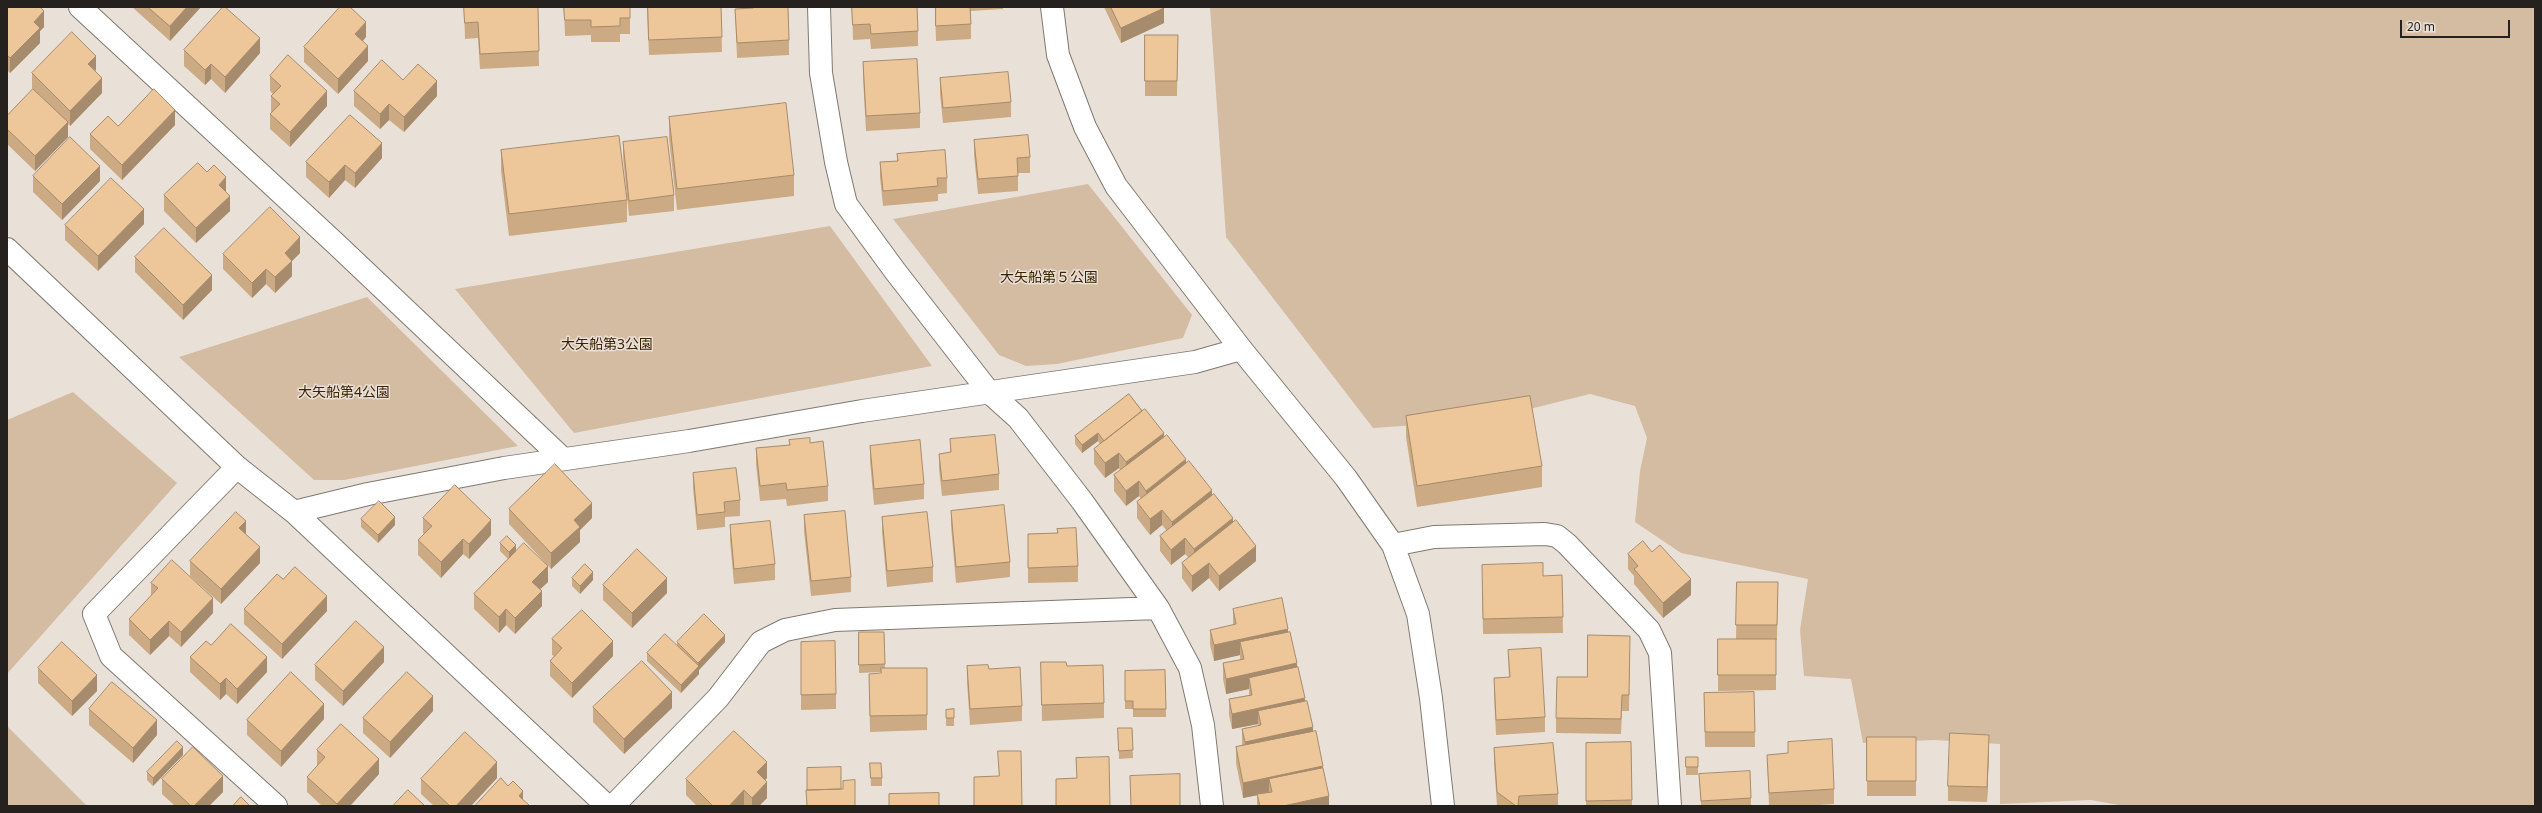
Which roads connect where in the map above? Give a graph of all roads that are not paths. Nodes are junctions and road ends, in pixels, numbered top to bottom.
1 (80, 7) edge
2 (819, 7) edge
3 (1052, 7) edge
4 (7, 249) edge
5 (1241, 349) junction
6 (988, 392) junction
7 (563, 459) junction
8 (237, 467) junction
9 (294, 512) junction
10 (1393, 545) junction
11 (1158, 608) junction
12 (276, 806) edge
13 (607, 806) edge
14 (613, 806) edge
15 (1212, 806) edge
16 (1443, 806) edge
17 (1670, 806) edge

1 - 7 street
2 - 6 street
3 - 5 street
4 - 8 street
5 - 6 street
5 - 10 street
6 - 7 street
6 - 11 street
7 - 9 street
8 - 9 street
8 - 12 street
9 - 13 street
10 - 16 street
10 - 17 street
11 - 14 street
11 - 15 street

